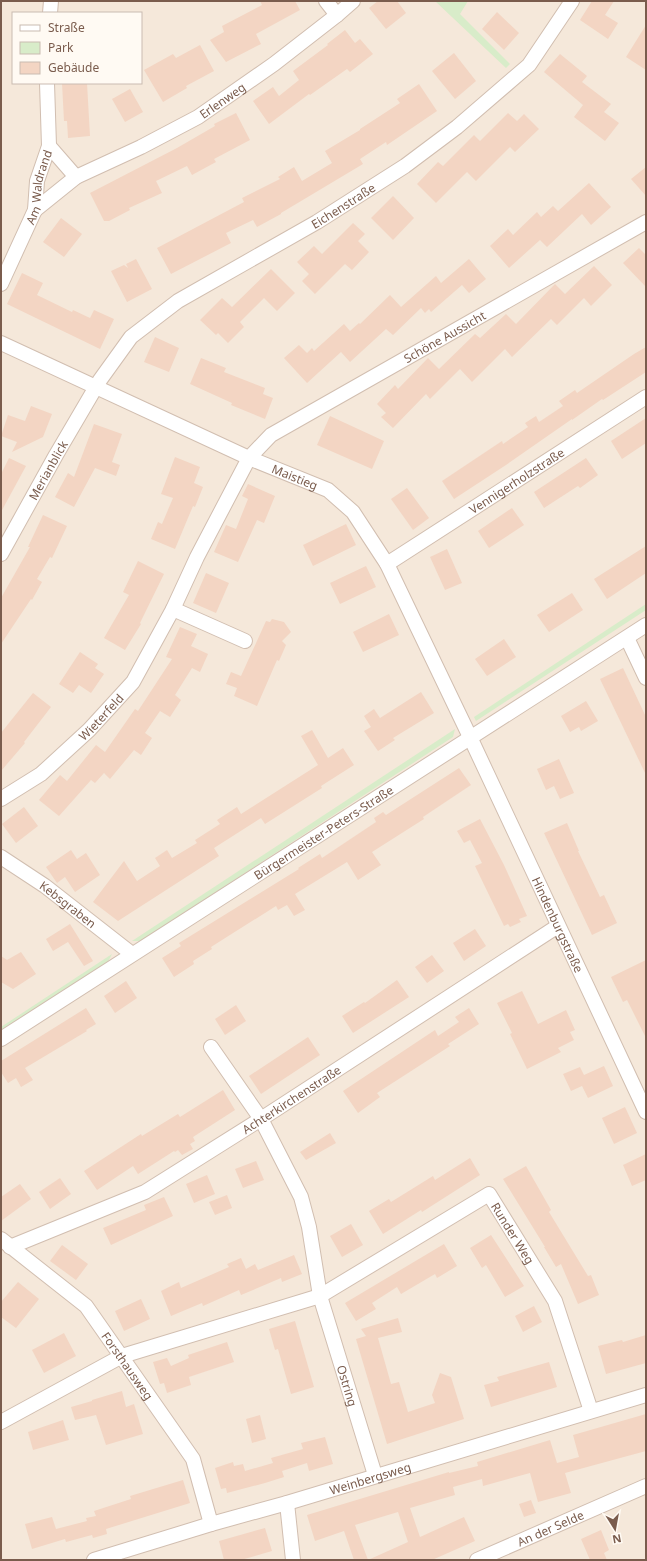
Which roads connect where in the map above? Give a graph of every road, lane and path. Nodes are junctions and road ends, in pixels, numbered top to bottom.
1 (51, 1) edge
2 (326, 1) edge
3 (353, 1) edge
4 (572, 1) edge
5 (50, 12) edge
6 (338, 15) junction
7 (47, 84) edge
8 (48, 146) junction
9 (76, 177) junction
10 (35, 210) junction
11 (646, 222) edge
12 (1, 284) edge
13 (1, 343) edge
14 (96, 388) junction
15 (646, 396) edge
16 (249, 458) junction
17 (1, 554) edge
18 (387, 564) junction
19 (173, 609) junction
20 (646, 625) edge
21 (627, 638) junction
22 (245, 641) dead end
23 (646, 678) edge
24 (470, 736) junction
25 (1, 799) edge
26 (1, 857) edge
27 (558, 926) junction
28 (132, 954) junction
29 (1, 1039) edge
30 (211, 1047) dead end
31 (646, 1112) edge
32 (261, 1119) junction
33 (6, 1243) edge
34 (320, 1296) junction
35 (122, 1356) junction
36 (646, 1395) edge
37 (591, 1412) junction
38 (1, 1422) edge
39 (375, 1475) junction
40 (646, 1486) edge
41 (287, 1503) junction
42 (211, 1524) junction
43 (94, 1560) edge
44 (293, 1560) edge
45 (477, 1560) edge

1 - 5 street
2 - 6 street
3 - 6 street, Erlenweg
4 - 14 street, Eichenstraße
6 - 9 street, Erlenweg
7 - 8 street, Am Waldrand
8 - 9 street
8 - 10 street, Am Waldrand
9 - 10 street, Erlenweg
10 - 12 street, Am Waldrand
11 - 16 street, Schöne Aussicht
13 - 14 street, Maistieg
14 - 16 street, Maistieg
14 - 17 street, Merianblick
15 - 18 street, Vennigerholzstraße
16 - 18 street, Maistieg
16 - 19 street, Wieterfeld
18 - 24 street, Maistieg
19 - 22 street
19 - 25 street, Wieterfeld
20 - 21 street, Bürgermeister-Peters-Straße
21 - 23 street
21 - 24 street, Bürgermeister-Peters-Straße
24 - 27 street, Hindenburgstraße
24 - 28 street, Bürgermeister-Peters-Straße
26 - 28 street, Kebsgraben
27 - 31 street, Hindenburgstraße
27 - 32 street, Achterkirchenstraße
28 - 29 street, Bürgermeister-Peters-Straße
30 - 32 street, Ostring
32 - 33 street, Achterkirchenstraße
32 - 34 street, Ostring
33 - 35 street, Forsthausweg
34 - 35 street
34 - 37 street, Runder Weg
34 - 39 street, Ostring
35 - 38 street
35 - 42 street, Forsthausweg
36 - 37 street, Weinbergsweg
37 - 39 street, Weinbergsweg
39 - 41 street, Weinbergsweg
40 - 45 street, An der Selde
41 - 42 street, Weinbergsweg
41 - 44 street
42 - 43 street, Weinbergsweg

